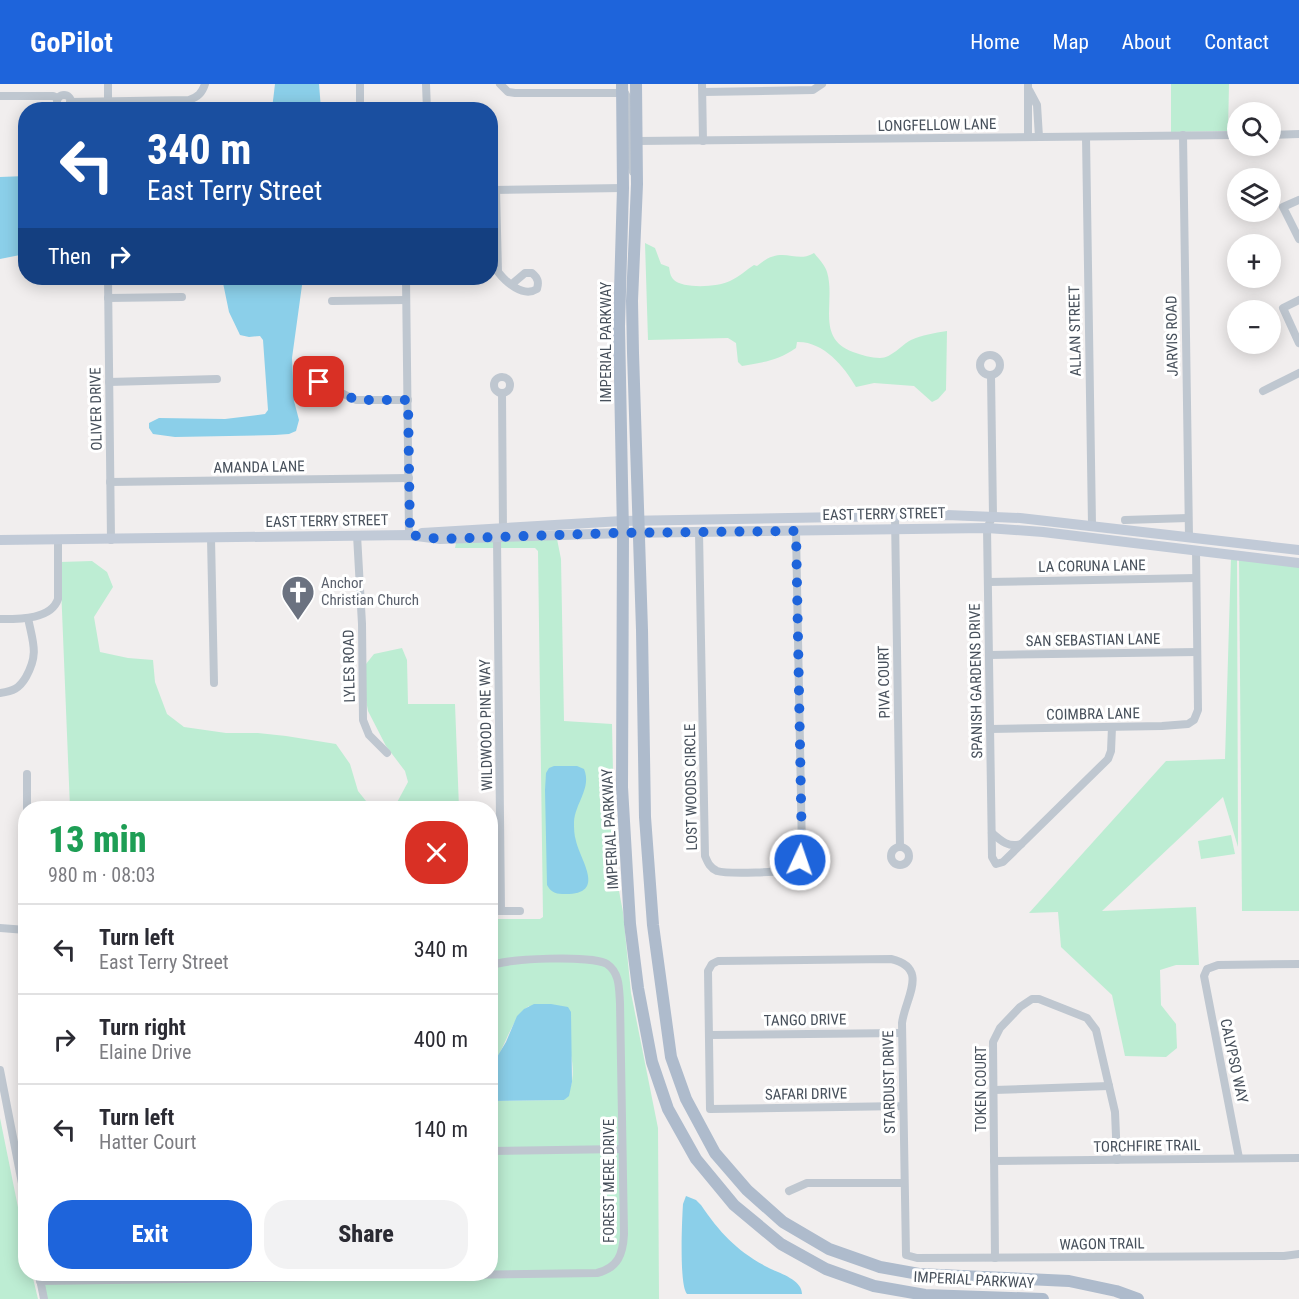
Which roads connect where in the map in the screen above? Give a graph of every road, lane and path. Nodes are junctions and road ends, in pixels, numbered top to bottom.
1 (108, 84) edge
2 (205, 84) edge
3 (360, 84) edge
4 (426, 84) edge
5 (500, 84) edge
6 (636, 84) edge
7 (822, 84) edge
8 (1028, 86) edge
9 (622, 88) edge
10 (703, 88) edge
11 (0, 96) edge
12 (108, 102) junction
13 (360, 102) edge
14 (427, 102) edge
15 (1299, 134) edge
16 (1183, 135) junction
17 (1227, 135) edge
18 (1281, 135) edge
19 (1028, 137) junction
20 (1039, 137) junction
21 (1086, 137) junction
22 (637, 141) junction
23 (703, 141) junction
24 (637, 184) junction
25 (623, 188) junction
26 (498, 190) edge
27 (1299, 200) edge
28 (1299, 238) edge
29 (498, 272) edge
30 (512, 284) dead end
31 (108, 285) edge
32 (406, 285) edge
33 (182, 297) dead end
34 (108, 298) junction
35 (406, 300) junction
36 (1299, 300) edge
37 (332, 301) dead end
38 (1299, 343) edge
39 (1299, 373) edge
40 (991, 375) dead end
41 (217, 379) dead end
42 (109, 382) junction
43 (319, 382) dead end
44 (1263, 391) dead end
45 (502, 393) dead end
46 (408, 400) junction
47 (409, 478) junction
48 (110, 482) junction
49 (869, 516) junction
50 (895, 516) junction
51 (993, 516) junction
52 (1188, 518) junction
53 (1125, 520) dead end
54 (1092, 525) junction
55 (622, 527) junction
56 (638, 527) junction
57 (895, 528) junction
58 (987, 528) junction
59 (796, 531) junction
60 (699, 532) junction
61 (501, 534) junction
62 (357, 535) junction
63 (410, 535) junction
64 (1188, 537) junction
65 (211, 538) junction
66 (0, 540) edge
67 (58, 540) junction
68 (111, 540) junction
69 (1196, 550) junction
70 (1299, 550) edge
71 (1299, 563) edge
72 (1196, 578) junction
73 (988, 582) junction
74 (28, 618) junction
75 (0, 619) edge
76 (1197, 652) junction
77 (989, 655) junction
78 (214, 683) dead end
79 (0, 693) edge
80 (1112, 727) junction
81 (990, 729) junction
82 (387, 753) dead end
83 (27, 774) dead end
84 (27, 801) edge
85 (992, 833) junction
86 (1021, 843) junction
87 (900, 847) dead end
88 (501, 911) joint
89 (520, 912) dead end
90 (0, 928) edge
91 (18, 930) edge
92 (18, 931) edge
93 (0, 933) edge
94 (498, 963) edge
95 (1299, 964) edge
96 (902, 1033) junction
97 (709, 1035) junction
98 (0, 1070) edge
99 (1109, 1086) junction
100 (994, 1089) junction
101 (903, 1106) junction
102 (622, 1149) junction
103 (498, 1151) edge
104 (1239, 1158) junction
105 (1299, 1158) edge
106 (1117, 1160) junction
107 (994, 1161) junction
108 (18, 1163) edge
109 (904, 1183) junction
110 (789, 1191) dead end
111 (1299, 1254) edge
112 (906, 1256) joint
113 (995, 1258) junction
114 (498, 1274) edge
115 (41, 1281) edge
116 (44, 1299) edge
117 (1043, 1299) edge
118 (1138, 1299) edge

1 - 12 street
2 - 12 street
3 - 13 street
4 - 14 street
5 - 9 street
6 - 22 main road, IMPERIAL PARKWAY
7 - 10 street
8 - 19 street
8 - 20 street
9 - 24 street, IMPERIAL PARKWAY
9 - 25 main road, IMPERIAL PARKWAY
10 - 23 street
11 - 12 street
15 - 18 street
16 - 17 street, LONGFELLOW LANE
16 - 21 street, LONGFELLOW LANE
16 - 52 street, JARVIS ROAD
19 - 20 street, LONGFELLOW LANE
19 - 23 street, LONGFELLOW LANE
20 - 21 street, LONGFELLOW LANE
21 - 54 street, ALLAN STREET
22 - 23 street, LONGFELLOW LANE
22 - 24 main road, IMPERIAL PARKWAY
24 - 56 main road, IMPERIAL PARKWAY
25 - 26 street
25 - 55 main road, IMPERIAL PARKWAY
27 - 28 street
29 - 30 street
31 - 34 street, OLIVER DRIVE
32 - 35 street
33 - 34 street
34 - 42 street, OLIVER DRIVE
35 - 37 street
35 - 46 street
36 - 38 street
39 - 44 street
40 - 51 street
41 - 42 street
42 - 48 street, OLIVER DRIVE
43 - 46 street
45 - 61 street, WILDWOOD PINE WAY
46 - 47 street
47 - 48 street, AMANDA LANE
47 - 63 street
48 - 68 street, OLIVER DRIVE
49 - 50 street
49 - 56 street
49 - 59 street
50 - 51 street
50 - 57 street, PIVA COURT
51 - 54 street
51 - 58 street
52 - 53 street
52 - 64 street, JARVIS ROAD
54 - 64 street
55 - 56 street, EAST TERRY STREET
55 - 61 street, EAST TERRY STREET
55 - 117 main road, IMPERIAL PARKWAY
56 - 60 street, EAST TERRY STREET
56 - 118 main road, IMPERIAL PARKWAY
57 - 58 street, EAST TERRY STREET
57 - 59 street, EAST TERRY STREET
57 - 87 street, PIVA COURT
58 - 69 street, EAST TERRY STREET
58 - 73 street, SPANISH GARDENS DRIVE
59 - 60 street, EAST TERRY STREET
59 - 60 street, LOST WOODS CIRCLE
61 - 63 street, EAST TERRY STREET
61 - 88 street, WILDWOOD PINE WAY
62 - 63 street, EAST TERRY STREET
62 - 65 street, EAST TERRY STREET
62 - 82 street, LYLES ROAD
64 - 70 street
65 - 68 street, EAST TERRY STREET
65 - 78 street
66 - 67 street, EAST TERRY STREET
67 - 68 street, EAST TERRY STREET
67 - 74 street
69 - 71 street, EAST TERRY STREET
69 - 72 street
72 - 73 street, LA CORUNA LANE
72 - 76 street
73 - 77 street, SPANISH GARDENS DRIVE
74 - 75 street
74 - 79 street
76 - 77 street, SAN SEBASTIAN LANE
76 - 80 street, COIMBRA LANE
77 - 81 street, SPANISH GARDENS DRIVE
80 - 81 street, COIMBRA LANE
80 - 86 street, SPANISH GARDENS DRIVE
81 - 85 street, SPANISH GARDENS DRIVE
83 - 84 street
85 - 86 street
85 - 86 street, SPANISH GARDENS DRIVE
88 - 89 street
90 - 91 street
92 - 93 street
94 - 102 street, FOREST MERE DRIVE
95 - 104 street, CALYPSO WAY
96 - 97 street, TANGO DRIVE
96 - 97 street, STARDUST DRIVE
96 - 101 street, STARDUST DRIVE
97 - 101 street, SAFARI DRIVE
98 - 108 street
99 - 100 street
99 - 100 street, TOKEN COURT
99 - 106 street, TOKEN COURT
100 - 107 street, TOKEN COURT
101 - 109 street, STARDUST DRIVE
102 - 103 street
102 - 114 street, FOREST MERE DRIVE
104 - 105 street, TORCHFIRE TRAIL
104 - 106 street, TORCHFIRE TRAIL
106 - 107 street, TORCHFIRE TRAIL
107 - 113 street, TOKEN COURT
109 - 110 street
109 - 112 street, STARDUST DRIVE
111 - 113 street, WAGON TRAIL
112 - 113 street, WAGON TRAIL
115 - 116 street

